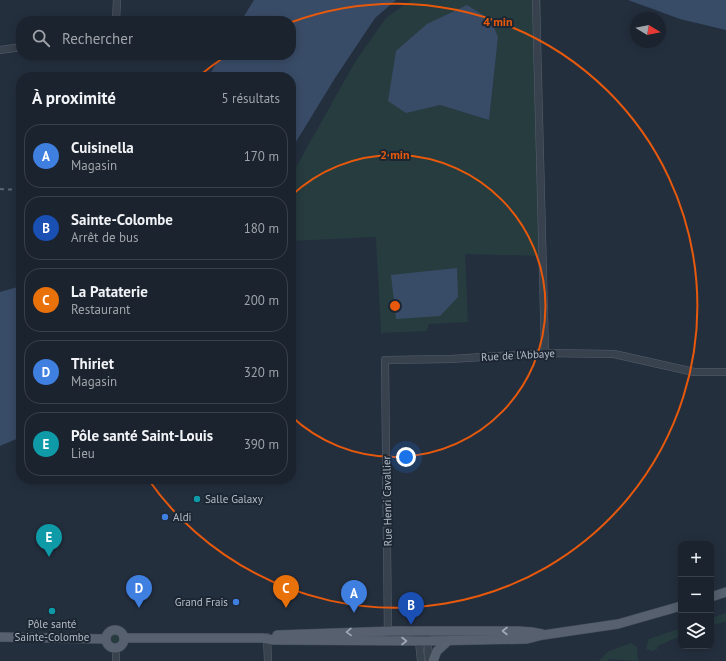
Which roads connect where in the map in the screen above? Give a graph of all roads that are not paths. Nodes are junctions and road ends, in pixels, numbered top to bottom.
1 (116, 0) edge
2 (536, 0) edge
3 (116, 16) edge
4 (16, 48) edge
5 (0, 50) edge
6 (545, 353) junction
7 (385, 360) joint
8 (726, 372) edge
9 (726, 592) edge
10 (714, 596) edge
11 (678, 607) edge
12 (388, 631) junction
13 (543, 635) junction
14 (0, 637) edge
15 (423, 637) junction
16 (124, 638) junction
17 (265, 638) junction
18 (106, 639) junction
19 (388, 641) junction
20 (448, 641) junction
21 (116, 648) junction
22 (116, 661) edge
23 (268, 661) edge
24 (421, 661) edge
25 (429, 661) edge
26 (432, 661) edge

1 - 3 street
2 - 6 street
4 - 5 street
6 - 7 street, Rue de l'Abbaye
6 - 8 street, Rue de l'Abbaye
7 - 12 street, Rue Henri Cavallier
9 - 10 main road
11 - 13 main road
12 - 15 main road
12 -> 17 main road
12 - 19 street, Rue Henri Cavallier
13 -> 15 main road
13 - 20 main road
14 - 18 main road
19 -> 15 main road
15 - 20 main road
15 - 24 street
15 - 25 street
16 - 17 main road
16 - 18 main road
16 - 21 main road
17 - 19 main road
17 - 23 street
18 - 21 main road
20 - 26 main road
21 - 22 street

